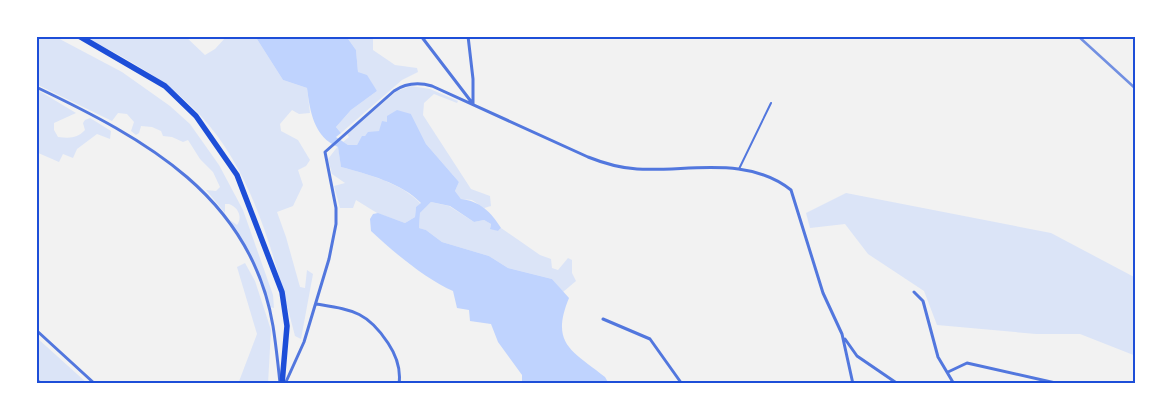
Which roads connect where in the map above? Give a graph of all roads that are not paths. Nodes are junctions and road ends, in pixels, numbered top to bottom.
1 (79, 36) edge
2 (421, 36) edge
3 (468, 36) edge
4 (36, 87) edge
5 (771, 103) dead end
6 (473, 104) junction
7 (739, 169) junction
8 (914, 292) dead end
9 (316, 304) junction
10 (602, 319) dead end
11 (36, 330) edge
12 (842, 334) junction
13 (948, 372) junction
14 (36, 380) edge
15 (44, 384) edge
16 (95, 384) edge
17 (282, 384) edge
18 (399, 384) edge
19 (682, 384) edge
20 (853, 384) edge
21 (898, 384) edge
22 (954, 384) edge
23 (1060, 384) edge

1 - 17 main road
2 - 6 street
3 - 6 street
4 - 17 street
5 - 7 lane
6 - 7 street
6 - 9 street
7 - 12 street
8 - 13 street
9 - 17 street
9 - 18 street
10 - 19 street
11 - 16 street
12 - 20 street
12 - 21 street
13 - 22 street
13 - 23 street
14 - 15 lane

